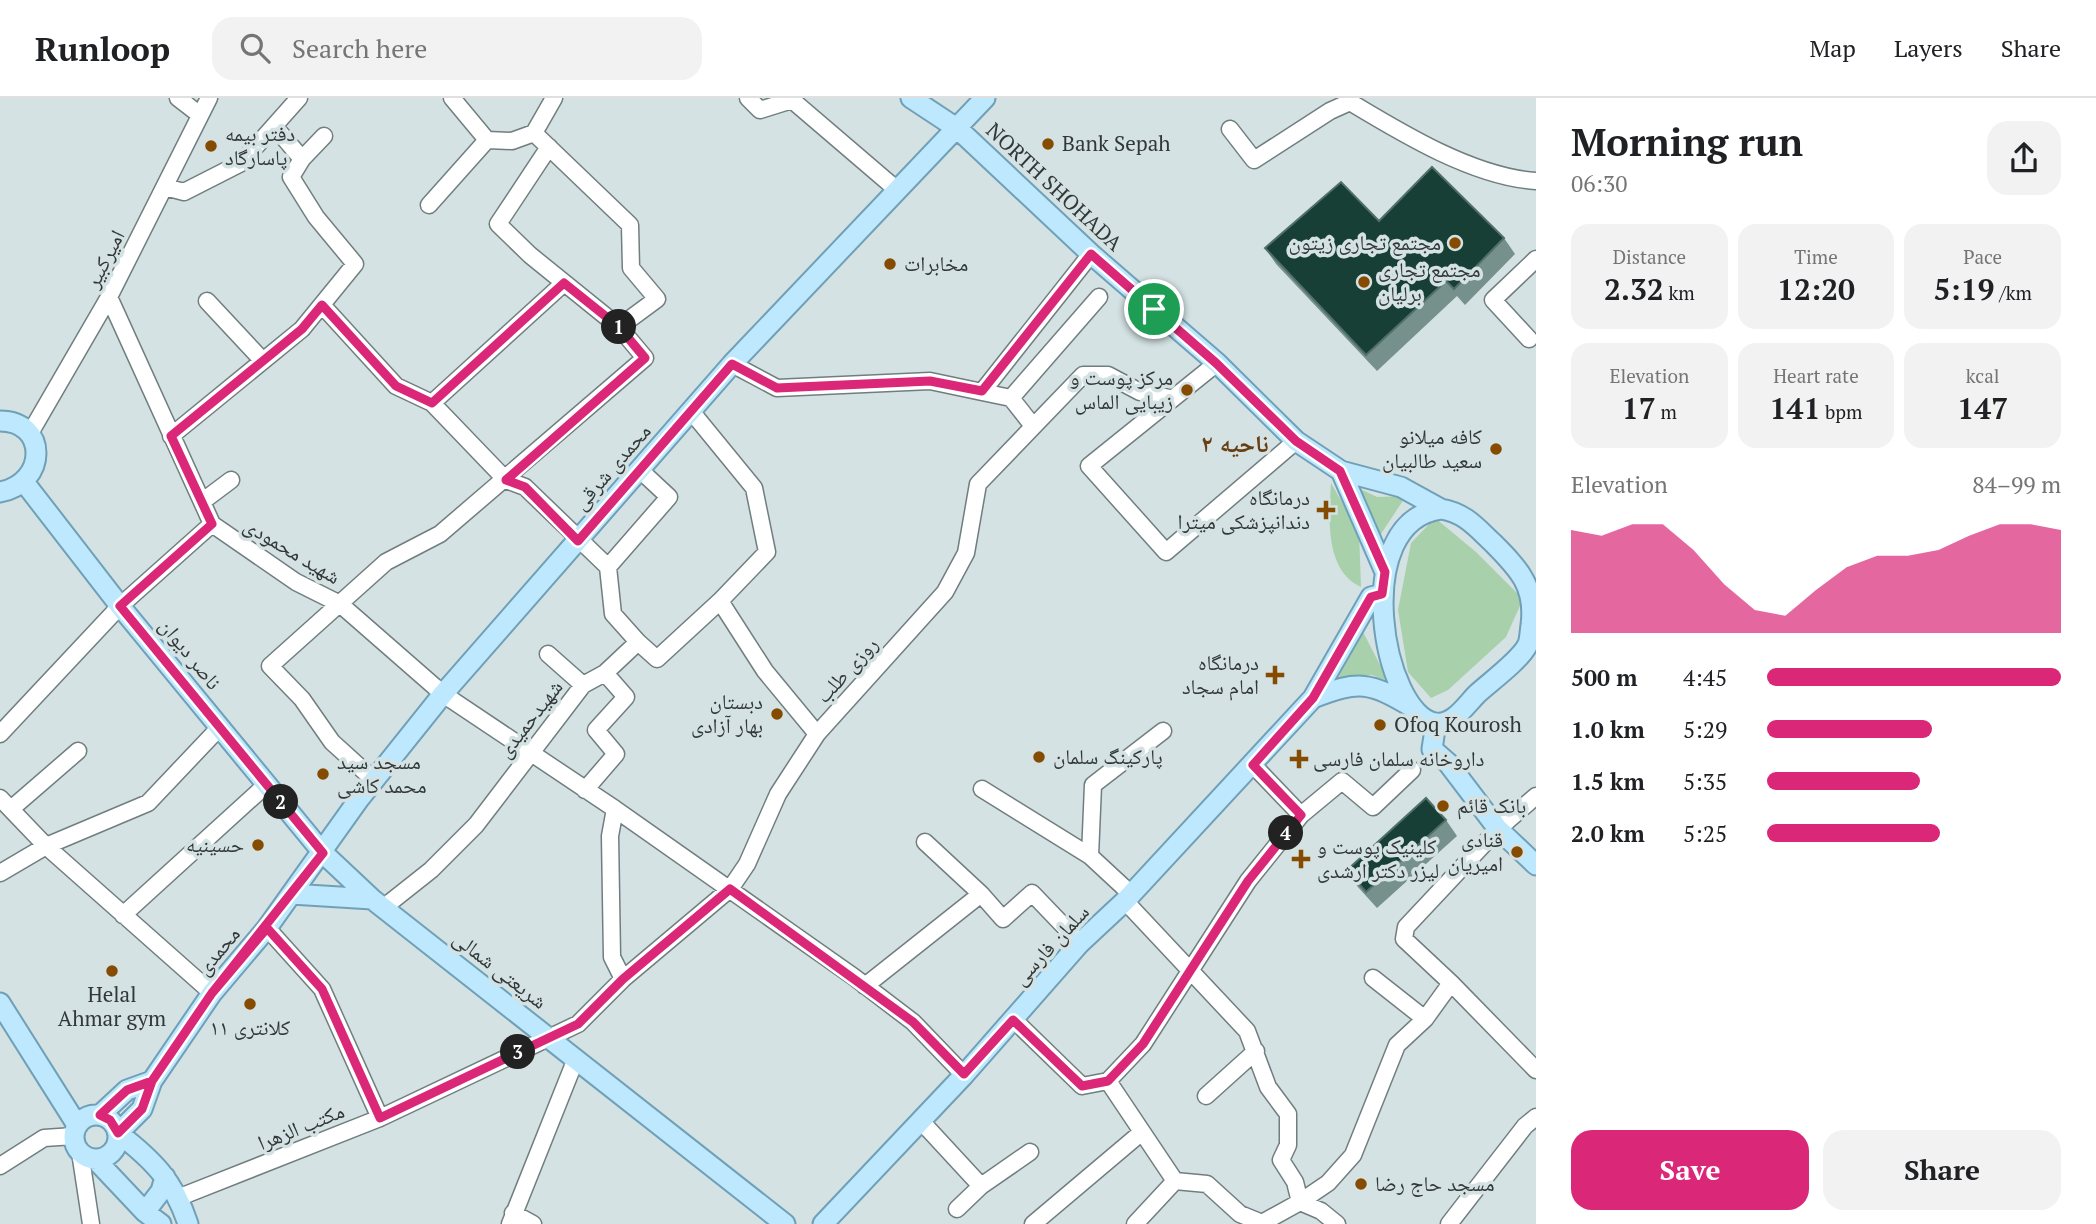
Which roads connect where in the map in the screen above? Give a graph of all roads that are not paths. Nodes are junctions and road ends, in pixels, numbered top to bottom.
1 (178, 98) edge
2 (209, 98) edge
3 (299, 98) edge
4 (452, 98) edge
5 (554, 98) edge
6 (748, 98) edge
7 (911, 98) edge
8 (985, 98) edge
9 (200, 115) junction
10 (274, 126) junction
11 (958, 129) junction
12 (1230, 129) dead end
13 (534, 133) junction
14 (324, 136) dead end
15 (487, 140) junction
16 (549, 148) junction
17 (302, 159) junction
18 (1536, 181) edge
19 (165, 187) junction
20 (897, 189) junction
21 (429, 205) dead end
22 (1091, 254) junction
23 (1536, 259) edge
24 (564, 283) junction
25 (109, 297) junction
26 (1099, 297) dead end
27 (207, 301) dead end
28 (322, 305) junction
29 (619, 327) junction
30 (1529, 339) dead end
31 (263, 361) junction
32 (1216, 363) junction
33 (732, 364) junction
34 (982, 391) junction
35 (1011, 398) junction
36 (1170, 398) junction
37 (432, 403) junction
38 (691, 411) junction
39 (0, 421) edge
40 (1033, 426) junction
41 (29, 435) junction
42 (171, 436) junction
43 (1296, 441) junction
44 (640, 470) junction
45 (1340, 471) junction
46 (231, 480) dead end
47 (506, 480) junction
48 (24, 482) junction
49 (0, 492) edge
50 (203, 500) junction
51 (1441, 509) junction
52 (212, 524) junction
53 (578, 541) junction
54 (608, 567) junction
55 (1385, 572) junction
56 (1528, 573) edge
57 (1382, 594) junction
58 (719, 601) junction
59 (340, 604) junction
60 (120, 606) junction
61 (1534, 618) edge
62 (638, 642) junction
63 (548, 654) dead end
64 (605, 673) junction
65 (583, 685) junction
66 (443, 694) junction
67 (1313, 698) junction
68 (1412, 707) junction
69 (1436, 723) junction
70 (220, 727) junction
71 (1163, 731) dead end
72 (817, 733) junction
73 (0, 734) edge
74 (78, 751) dead end
75 (528, 754) junction
76 (1253, 765) junction
77 (1412, 770) dead end
78 (375, 781) junction
79 (267, 784) junction
80 (982, 789) dead end
81 (585, 790) junction
82 (1536, 796) edge
83 (5, 803) edge
84 (615, 809) junction
85 (1301, 815) junction
86 (1498, 828) junction
87 (925, 842) dead end
88 (46, 846) junction
89 (323, 853) junction
90 (1090, 856) junction
91 (1536, 865) edge
92 (0, 873) edge
93 (730, 889) junction
94 (291, 894) junction
95 (981, 894) junction
96 (1128, 897) junction
97 (377, 903) junction
98 (123, 915) junction
99 (267, 928) junction
100 (1080, 943) junction
101 (1192, 970) junction
102 (1373, 978) dead end
103 (623, 979) junction
104 (1451, 983) junction
105 (865, 986) junction
106 (212, 993) junction
107 (0, 1003) edge
108 (1425, 1019) junction
109 (1013, 1020) junction
110 (549, 1037) junction
111 (1256, 1051) junction
112 (575, 1061) junction
113 (1536, 1070) edge
114 (964, 1074) junction
115 (152, 1081) junction
116 (1108, 1081) junction
117 (1206, 1096) dead end
118 (100, 1115) junction
119 (1536, 1117) edge
120 (380, 1118) junction
121 (920, 1120) junction
122 (1142, 1132) junction
123 (118, 1133) junction
124 (81, 1143) junction
125 (1030, 1152) dead end
126 (0, 1166) edge
127 (165, 1177) junction
128 (1175, 1181) junction
129 (981, 1186) junction
130 (180, 1197) junction
131 (1300, 1202) junction
132 (957, 1209) dead end
133 (140, 1218) edge
134 (511, 1219) edge
135 (91, 1224) edge
136 (161, 1224) edge
137 (188, 1224) edge
138 (533, 1224) edge
139 (785, 1224) edge
140 (823, 1224) edge
141 (1033, 1224) edge
142 (1135, 1224) edge
143 (1337, 1224) edge
144 (1449, 1224) edge

1 - 9 street
2 - 9 street, امیرکبیر
3 - 10 street
4 - 15 street
5 - 13 street
6 - 20 street
7 - 11 main road, NORTH SHOHADA
8 - 11 main road, محمدی شرقی
9 - 19 street, امیرکبیر
10 - 17 street
10 - 19 street
11 - 20 main road, محمدی شرقی
11 - 22 main road, NORTH SHOHADA
12 - 18 street
13 - 15 street
13 - 16 street
14 - 17 street
15 - 21 street
16 - 24 street
16 - 29 street
17 - 28 street
19 - 25 street, امیرکبیر
20 - 33 main road, محمدی شرقی
22 - 32 main road, NORTH SHOHADA
22 - 34 street
23 - 30 street
24 - 29 street
24 - 37 street
25 - 41 street, امیرکبیر
25 - 42 street, شهید محمودی
26 - 35 street
27 - 31 street
28 - 31 street
28 - 37 street
29 - 47 street
31 - 42 street
32 - 36 street
32 - 43 main road, NORTH SHOHADA
33 - 34 street
33 - 38 main road, محمدی شرقی
34 - 35 street
35 - 40 street
36 - 40 street, روزی طلب
36 - 43 street
37 - 47 street
38 - 44 main road, محمدی شرقی
38 - 58 street
39 - 41 main road
40 - 72 street, روزی طلب
41 - 48 main road
42 - 50 street, شهید محمودی
43 - 45 main road, NORTH SHOHADA
44 - 53 main road, محمدی شرقی
44 - 54 street
45 - 51 main road
45 - 55 main road
46 - 50 street
47 - 53 street
47 - 59 street
48 - 49 main road
48 - 60 main road, ناصر دیوان
50 - 52 street, شهید محمودی
51 - 55 main road
51 - 56 main road
52 - 59 street, شهید محمودی
52 - 60 street
53 - 54 street
53 - 66 main road, محمدی شرقی
54 - 62 street
55 - 57 main road
56 - 61 main road
57 - 67 main road, سلمان فارسی
57 - 68 main road
58 - 62 street
58 - 72 street
59 - 66 street, شهید محمودی
59 - 78 street
60 - 70 main road, ناصر دیوان
60 - 73 street
61 - 69 main road
62 - 64 street, شهیدحمیدی
63 - 65 street
64 - 65 street, شهیدحمیدی
64 - 81 street
65 - 75 street, شهیدحمیدی
66 - 75 street, شهید محمودی
66 - 78 main road, محمدی شرقی
67 - 68 main road, سلمان فارسی
67 - 76 main road, سلمان فارسی
68 - 69 main road
69 - 86 main road
70 - 79 main road, ناصر دیوان
70 - 88 street
71 - 90 street
72 - 93 street, روزی طلب
74 - 83 street
75 - 81 street, شهید محمودی
75 - 97 street, شهیدحمیدی
76 - 85 street
76 - 96 main road, سلمان فارسی
77 - 85 street
78 - 89 main road, محمدی شرقی
79 - 89 main road, ناصر دیوان
79 - 98 street
80 - 90 street
81 - 84 street, شهید محمودی
82 - 86 street
83 - 88 street
84 - 93 street, شهید محمودی
84 - 103 street
85 - 101 street
86 - 91 main road
86 - 104 street
87 - 95 street
88 - 92 street
88 - 98 street
89 - 94 main road, محمدی
89 - 97 main road, شریعتی شمالی
90 - 96 street
93 - 103 street, روزی طلب
93 - 105 street, شهید محمودی
94 - 97 main road
94 - 99 main road, محمدی
95 - 100 street
95 - 105 street
96 - 100 main road, سلمان فارسی
96 - 101 street
97 - 110 main road, شریعتی شمالی
98 - 106 street
99 - 106 main road, محمدی
99 - 120 street
100 - 109 main road, سلمان فارسی
101 - 111 street
101 - 116 street
102 - 108 street
103 - 110 street, روزی طلب
104 - 108 street
104 - 113 street
105 - 114 street, شهید محمودی
106 - 115 main road, محمدی
107 - 124 main road
108 - 131 street
109 - 114 main road, سلمان فارسی
109 - 116 street
110 - 112 main road, شریعتی شمالی
110 - 120 street, مکتب الزهرا
111 - 117 street
111 - 131 street
112 - 134 street
112 - 139 main road, شریعتی شمالی
114 - 121 main road, سلمان فارسی
115 - 118 main road
115 - 123 main road, محمدی
116 - 122 street
118 - 123 main road
118 - 124 main road
119 - 144 street
120 - 130 street, مکتب الزهرا
121 - 129 street
121 - 140 main road, سلمان فارسی
122 - 128 street
122 - 141 street
123 - 124 main road, محمدی
123 - 127 main road
124 - 126 street
124 - 133 main road
124 - 135 street
125 - 129 street
127 - 130 main road
127 - 133 main road
128 - 131 street
128 - 142 street
129 - 132 street
130 - 137 main road
131 - 143 street
133 - 136 main road
134 - 138 street

